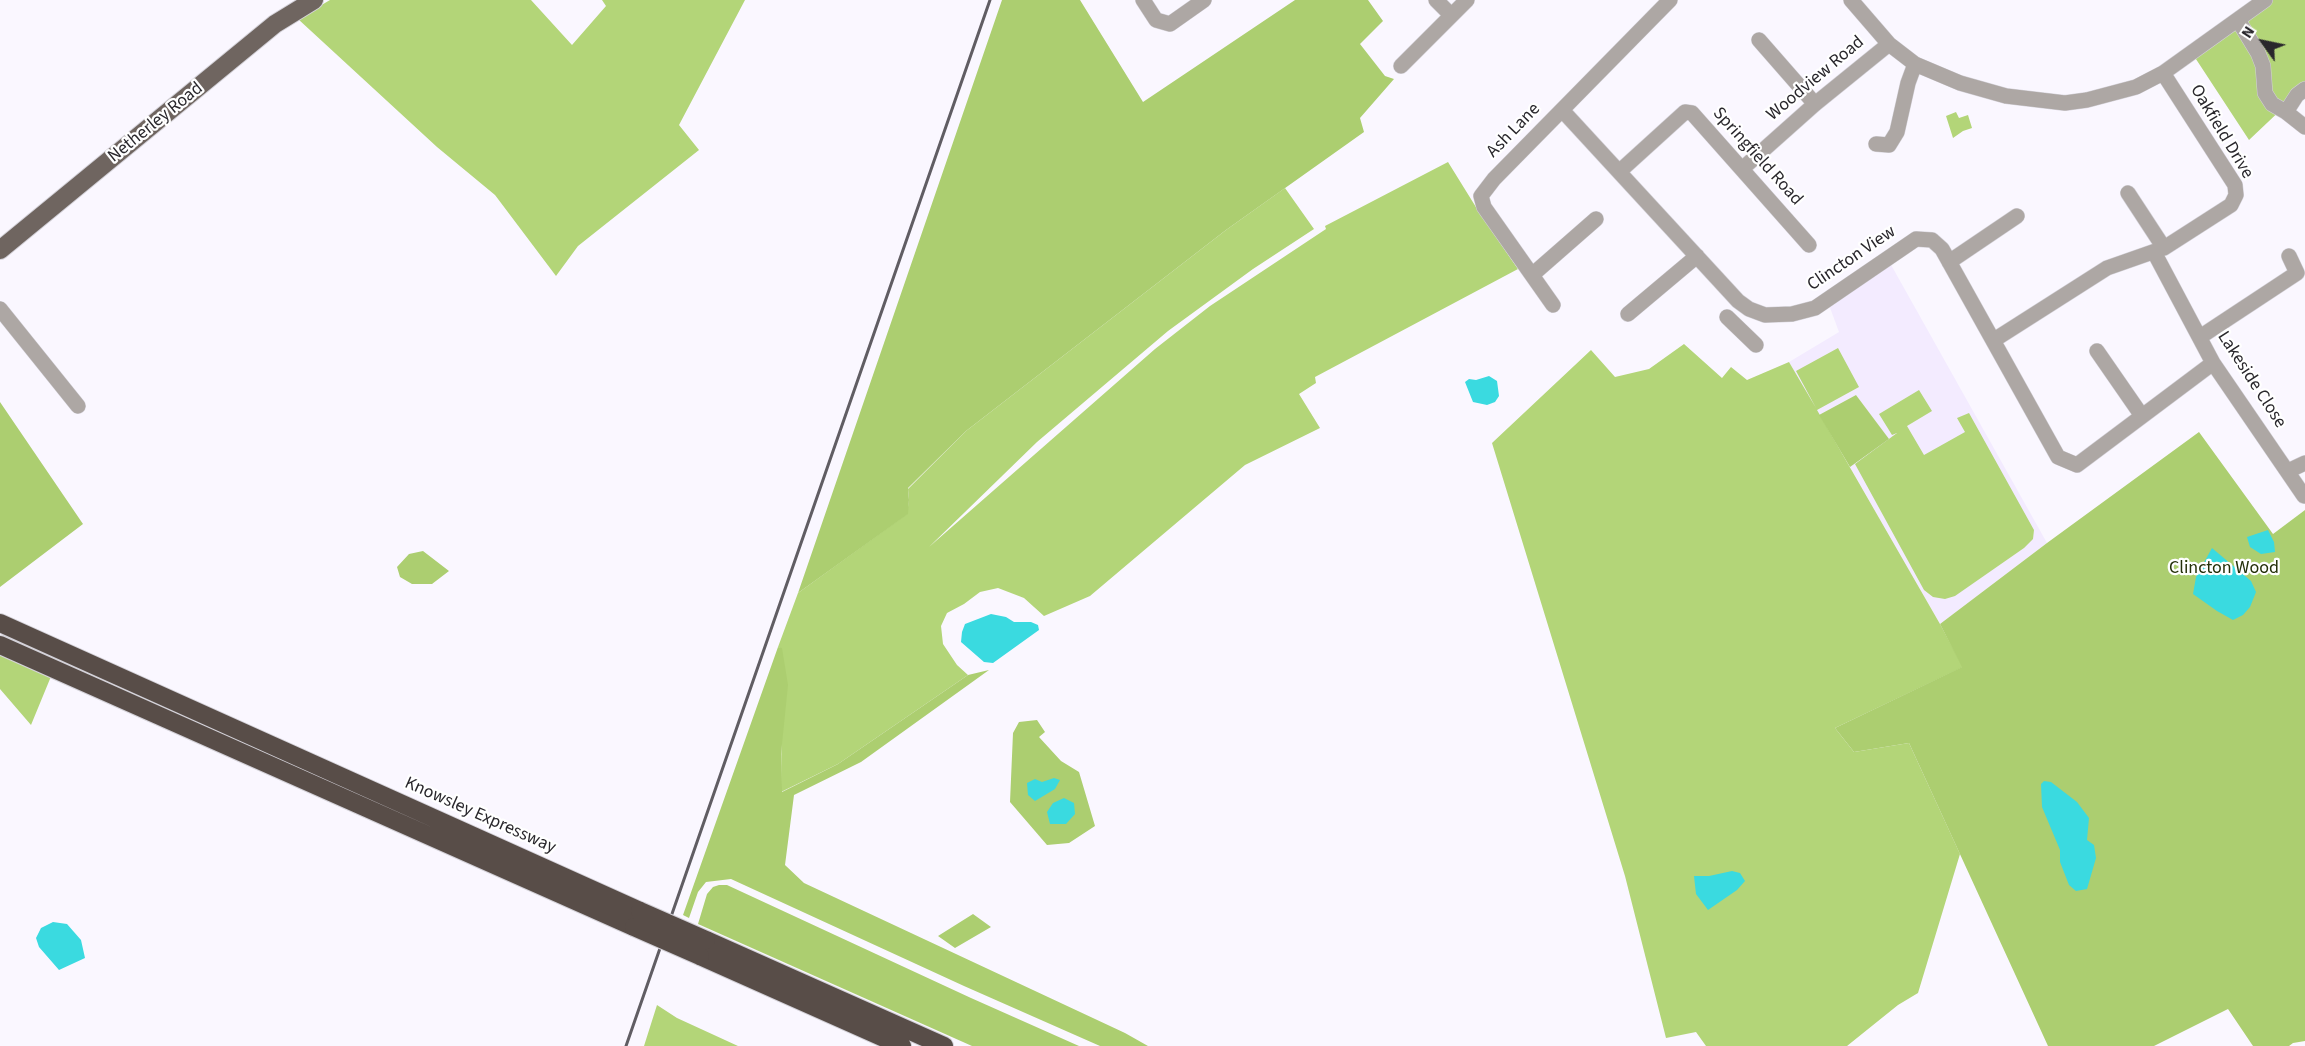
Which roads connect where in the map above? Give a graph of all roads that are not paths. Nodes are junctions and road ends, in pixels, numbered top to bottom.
1 (314, 0) edge
2 (1143, 0) edge
3 (1204, 0) edge
4 (1437, 0) edge
5 (1467, 0) edge
6 (1670, 0) edge
7 (1851, 0) edge
8 (2258, 2) edge
9 (1451, 15) junction
10 (2238, 20) junction
11 (1759, 40) dead end
12 (1889, 44) junction
13 (1915, 64) junction
14 (1401, 66) dead end
15 (2163, 73) junction
16 (2305, 88) edge
17 (1815, 104) junction
18 (1562, 110) junction
19 (2286, 112) junction
20 (2305, 127) edge
21 (1876, 144) dead end
22 (1742, 169) junction
23 (1620, 171) junction
24 (2128, 193) dead end
25 (2017, 216) dead end
26 (1596, 219) dead end
27 (1809, 245) dead end
28 (0, 250) edge
29 (2159, 250) junction
30 (1697, 256) junction
31 (2289, 256) dead end
32 (1949, 262) junction
33 (1532, 275) junction
34 (1553, 306) dead end
35 (0, 309) edge
36 (1749, 309) junction
37 (1628, 314) dead end
38 (2200, 337) junction
39 (1994, 340) junction
40 (1756, 345) dead end
41 (2097, 351) dead end
42 (2213, 363) junction
43 (78, 406) dead end
44 (2142, 416) junction
45 (2305, 463) edge
46 (2288, 471) junction
47 (2304, 496) edge
48 (0, 623) edge
49 (0, 645) edge
50 (637, 919) junction
51 (703, 948) junction
52 (902, 1046) edge
53 (944, 1046) edge

1 - 28 main road, Netherley Road
2 - 3 street
4 - 9 street
5 - 9 street
6 - 18 street, Ash Lane
7 - 12 street
8 - 10 street
9 - 14 street
10 - 15 street
10 - 19 street
11 - 17 street
12 - 13 street
12 - 17 street, Woodview Road
13 - 15 street
13 - 21 street
15 - 29 street, Oakfield Drive
16 - 19 street
17 - 22 street, Woodview Road
18 - 23 street
18 - 33 street, Ash Lane
19 - 20 street
22 - 23 street, Springfield Road
22 - 27 street, Springfield Road
23 - 30 street
24 - 29 street
25 - 32 street
26 - 33 street
29 - 38 street, Lakeside Close
29 - 39 street, Oakfield Drive
30 - 36 street
30 - 37 street
31 - 38 street
32 - 36 street, Clincton View
32 - 39 street, Clincton View
33 - 34 street, Ash Lane
35 - 43 street
36 - 40 street
38 - 42 street, Lakeside Close
39 - 44 street, Clincton View
41 - 44 street
42 - 44 street, Clincton View
42 - 46 street, Lakeside Close
45 - 46 street
46 - 47 street, Lakeside Close
48 - 50 highway, Knowsley Expressway
49 - 50 highway, Knowsley Expressway
50 - 51 highway, Knowsley Expressway, bridge
51 - 52 highway, Knowsley Expressway
51 - 53 highway, Knowsley Expressway

